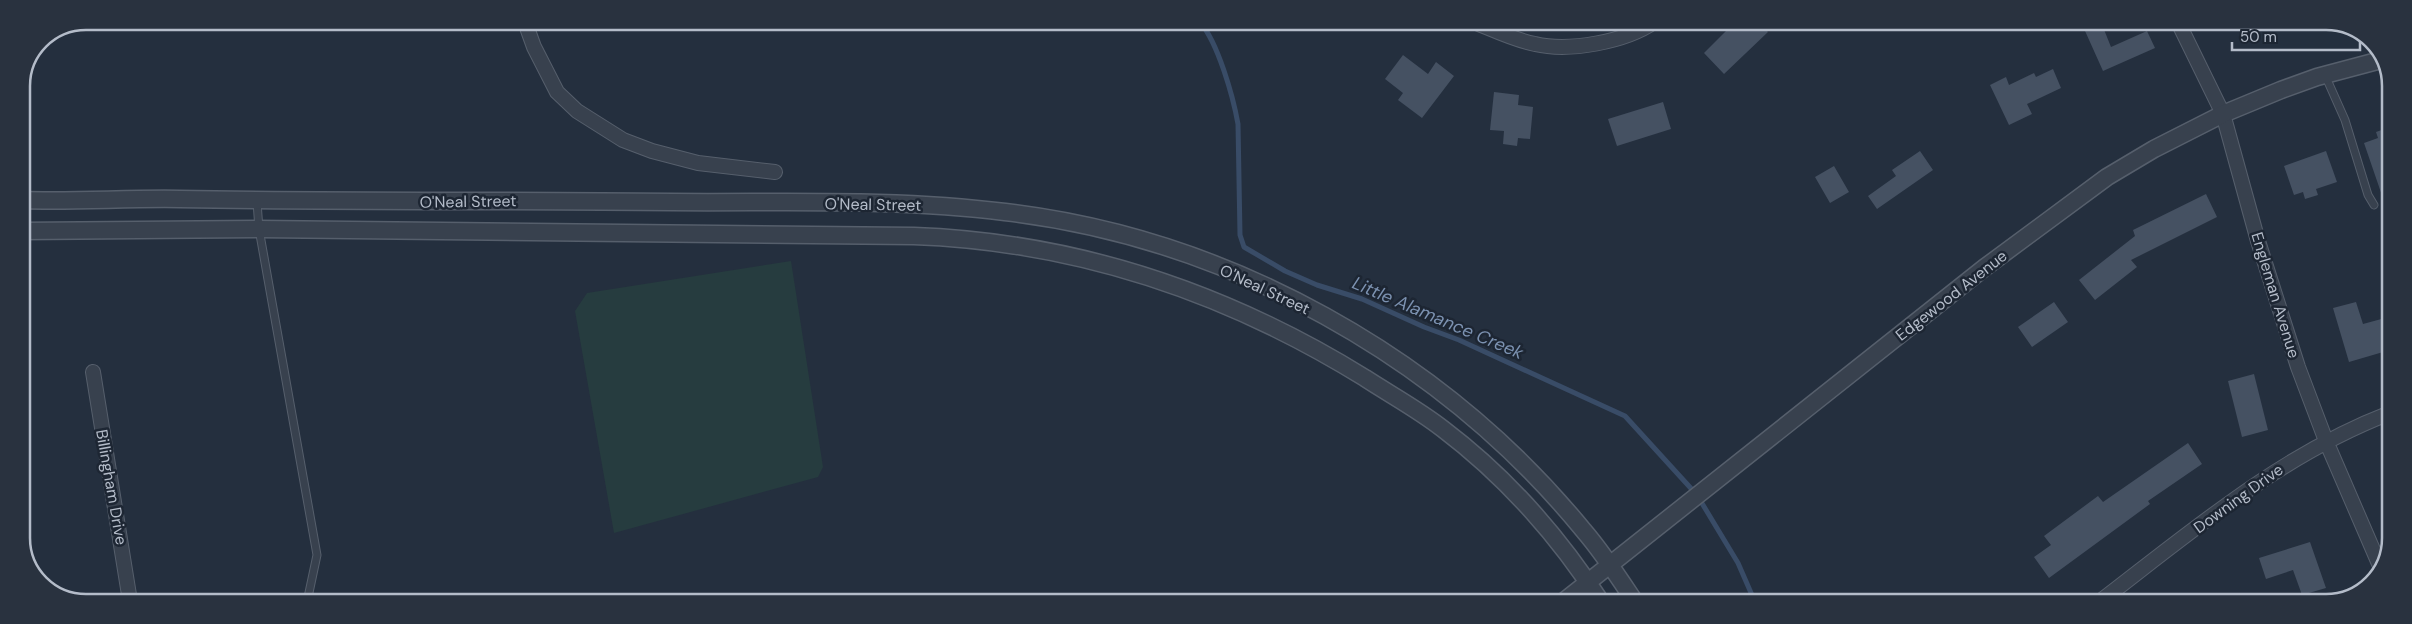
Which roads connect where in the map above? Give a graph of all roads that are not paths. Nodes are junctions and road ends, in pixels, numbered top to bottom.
1 (528, 30) edge
2 (1496, 30) edge
3 (1638, 30) edge
4 (2182, 30) edge
5 (2376, 61) edge
6 (2325, 75) junction
7 (2223, 114) junction
8 (775, 172) dead end
9 (30, 200) edge
10 (257, 202) junction
11 (2374, 205) dead end
12 (259, 229) junction
13 (30, 231) edge
14 (93, 372) dead end
15 (2382, 416) edge
16 (2326, 441) junction
17 (2377, 560) edge
18 (1610, 564) junction
19 (1588, 582) junction
20 (129, 594) edge
21 (309, 594) edge
22 (1573, 594) edge
23 (1596, 594) edge
24 (1630, 594) edge
25 (2110, 594) edge

1 - 8 street
2 - 3 street
4 - 7 street, Engleman Avenue
5 - 6 street, Edgewood Avenue
6 - 7 street, Edgewood Avenue
6 - 11 lane
7 - 16 street, Engleman Avenue
7 - 18 street, Edgewood Avenue
9 - 10 street, O'Neal Street
10 - 12 lane
10 - 18 street, O'Neal Street
12 - 13 street, O'Neal Street
12 - 19 street, O'Neal Street
12 - 21 lane
14 - 20 street, Billingham Drive
15 - 16 street, Downing Drive
16 - 17 street, Engleman Avenue
16 - 25 street, Downing Drive
18 - 19 street, Edgewood Avenue
18 - 24 street, O'Neal Street
19 - 22 street, Edgewood Avenue
19 - 23 street, O'Neal Street

